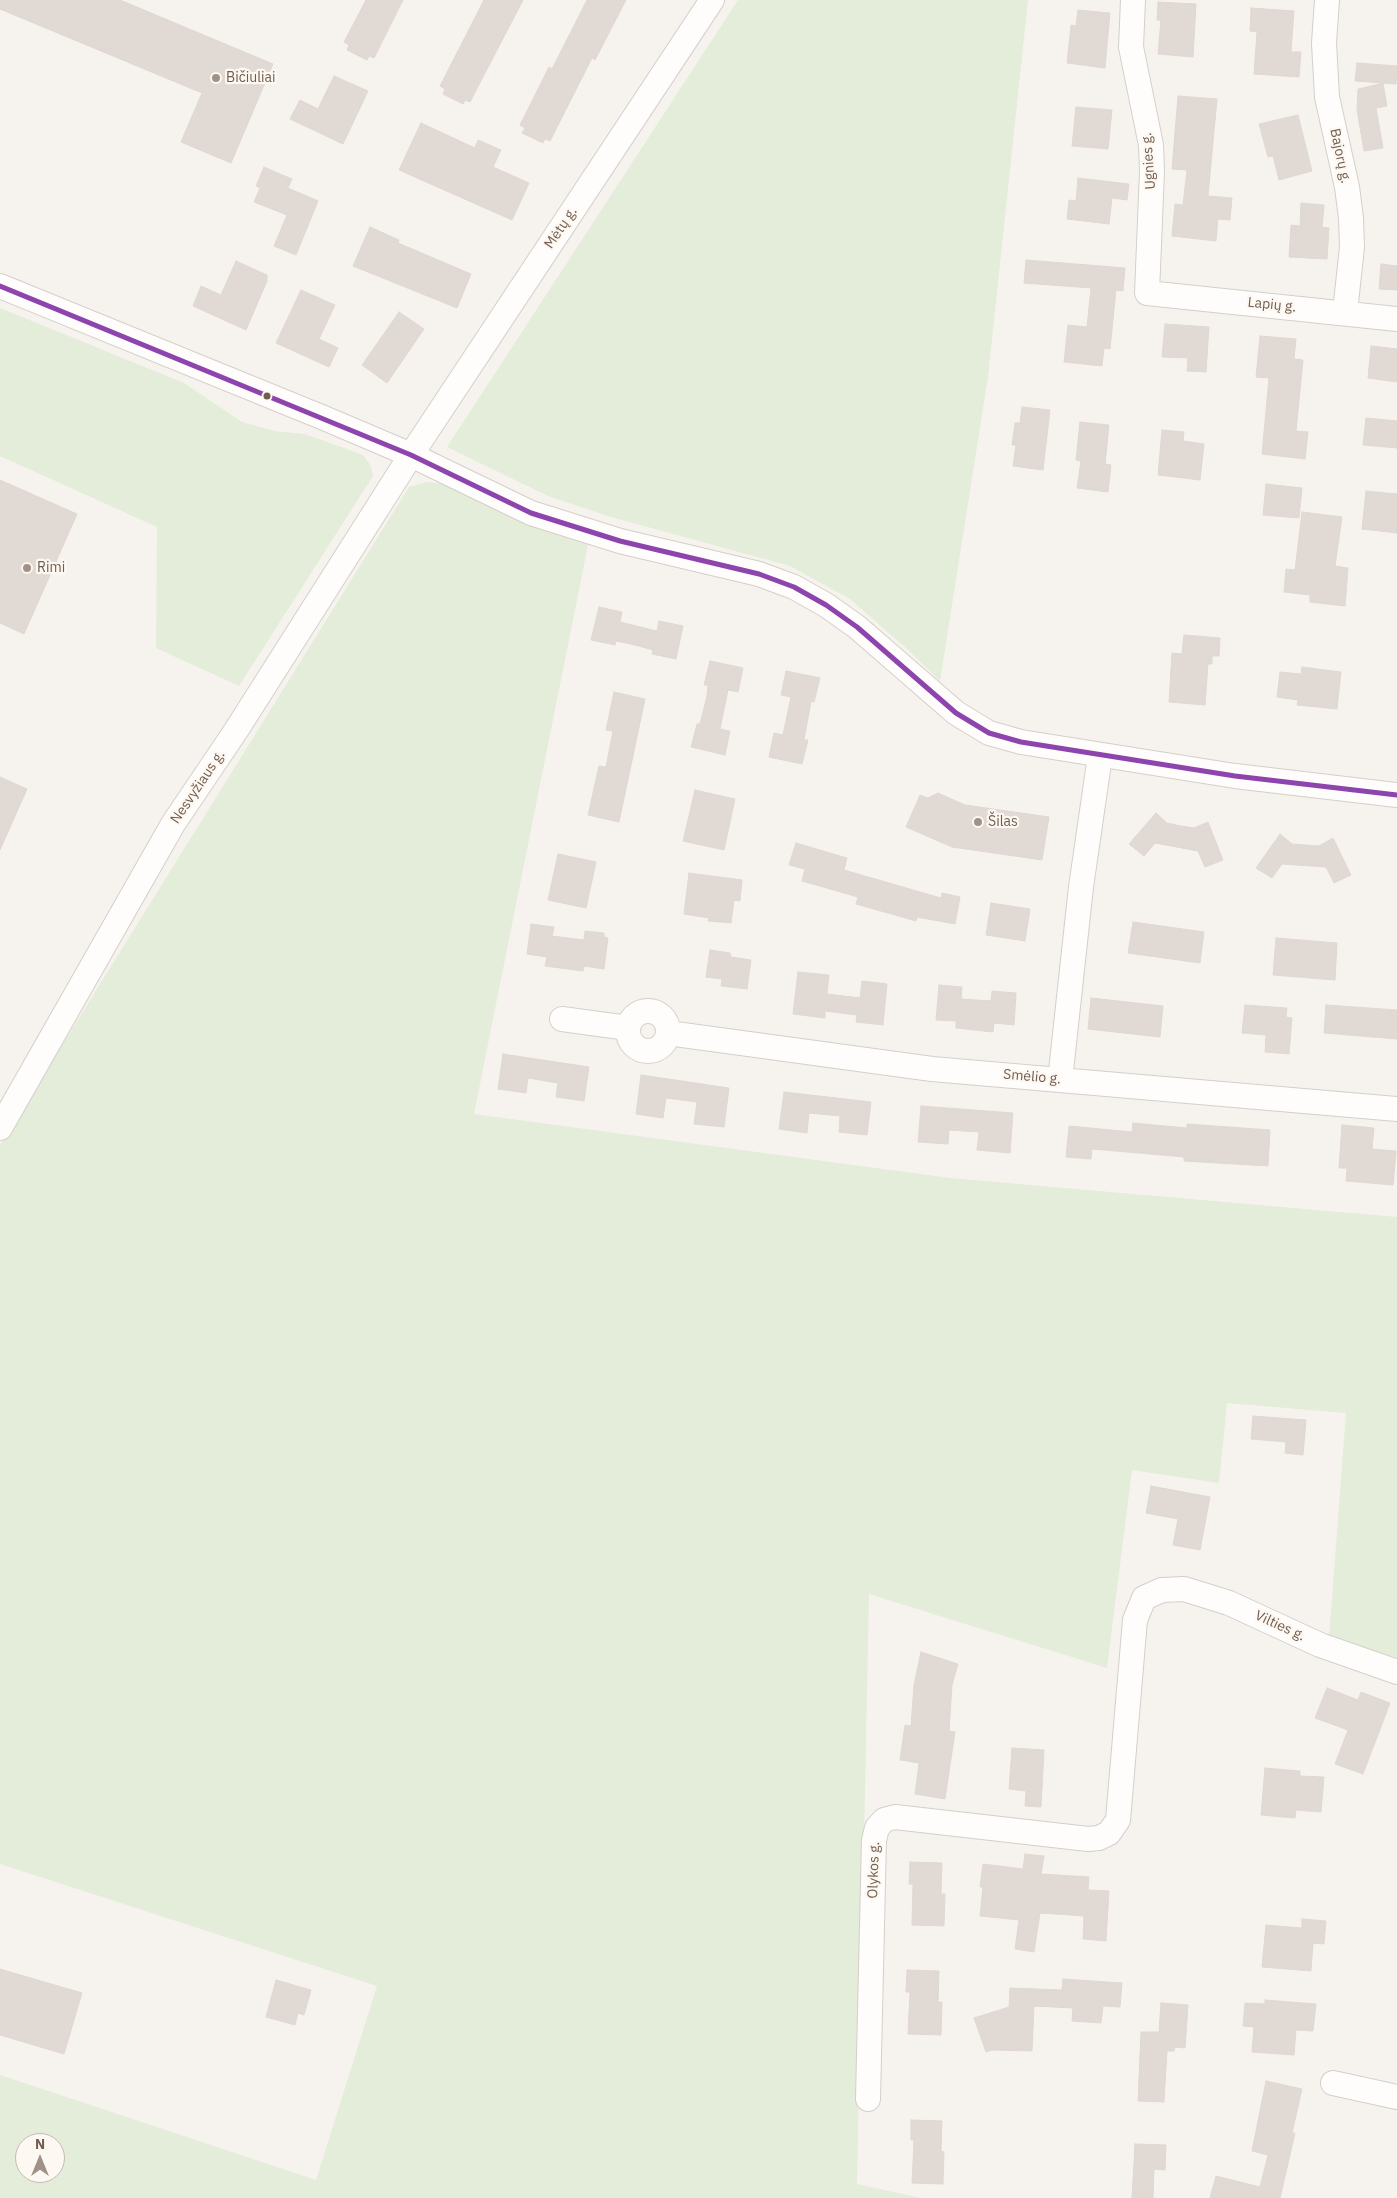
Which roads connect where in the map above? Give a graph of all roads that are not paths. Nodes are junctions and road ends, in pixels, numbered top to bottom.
1 (712, 0) edge
2 (1133, 0) edge
3 (1327, 0) edge
4 (0, 286) edge
5 (1148, 293) joint
6 (1345, 312) junction
7 (1397, 319) edge
8 (411, 455) junction
9 (1100, 756) junction
10 (1397, 795) edge
11 (562, 1020) dead end
12 (1060, 1080) junction
13 (1397, 1109) edge
14 (0, 1128) edge
15 (1397, 1672) edge
16 (1088, 1839) joint
17 (1333, 2083) dead end
18 (1397, 2097) edge
19 (868, 2099) dead end

1 - 8 street, Mėtų g.
2 - 5 street, Ugnies g.
3 - 6 street, Bajorų g.
4 - 8 street
5 - 6 street, Lapių g.
6 - 7 street, Lapių g.
8 - 9 street
8 - 14 street, Nesvyžiaus g.
9 - 10 street
9 - 12 street
11 - 12 street, Smėlio g.
12 - 13 street, Smėlio g.
15 - 16 street, Vilties g.
16 - 19 street, Olykos g.
17 - 18 street

